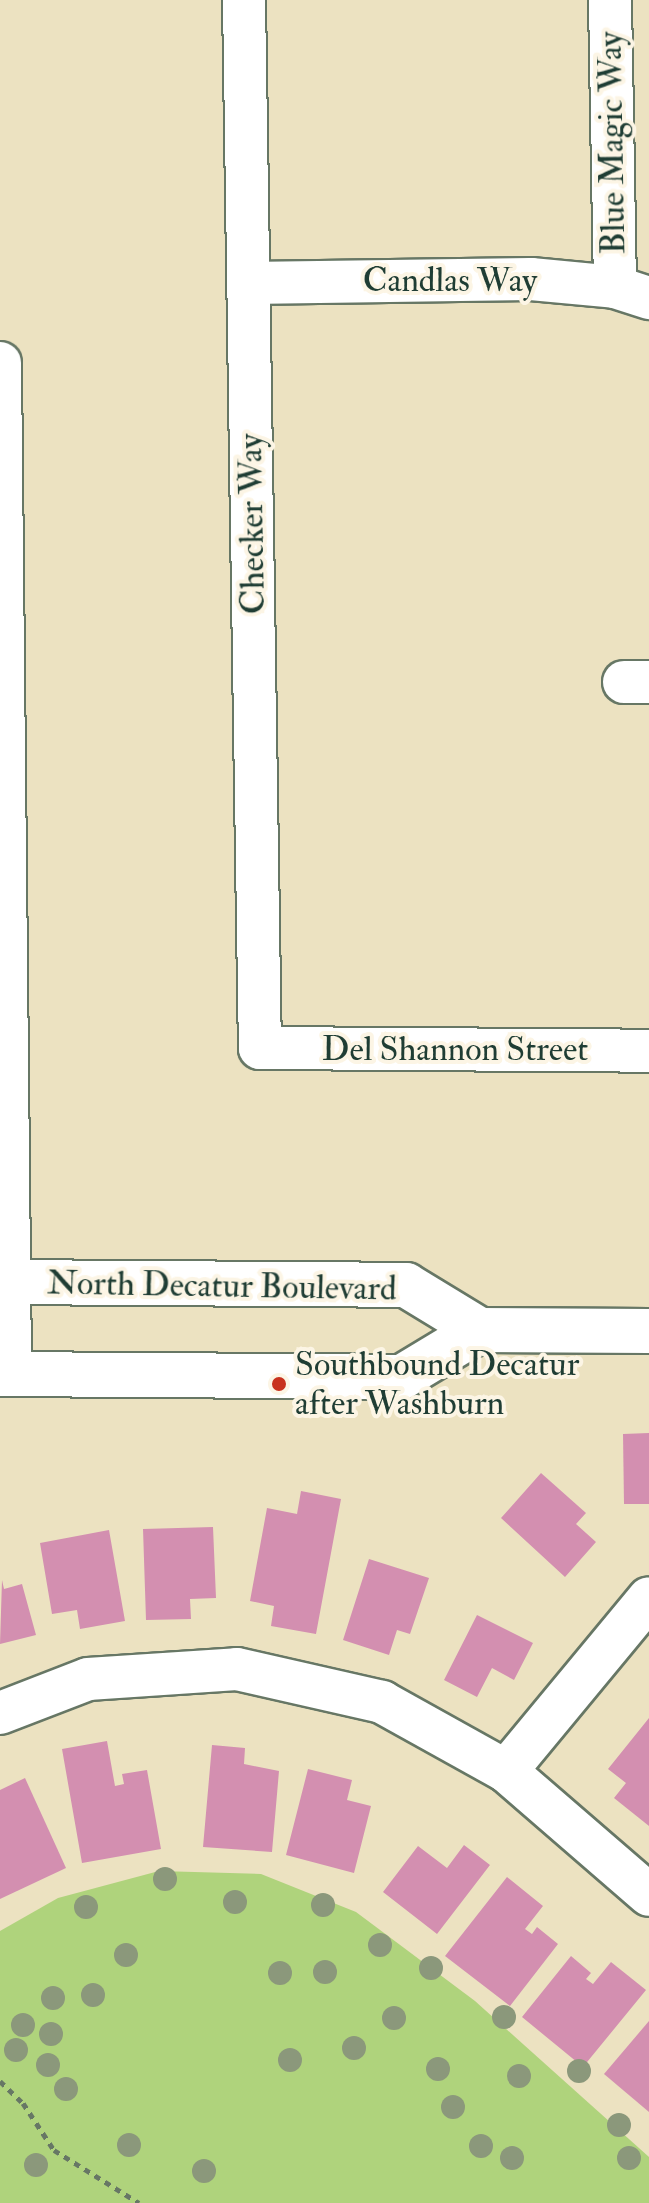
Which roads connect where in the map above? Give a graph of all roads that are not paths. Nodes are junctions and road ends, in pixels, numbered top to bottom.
1 (244, 0) edge
2 (610, 0) edge
3 (248, 283) junction
4 (632, 292) edge
5 (0, 363) edge
6 (260, 1048) joint
7 (649, 1051) edge
8 (4, 1282) edge
9 (480, 1330) junction
10 (649, 1331) edge
11 (5, 1374) edge
12 (649, 1598) edge
13 (0, 1713) edge
14 (506, 1771) junction
15 (649, 1895) edge

1 - 3 street, Checker Way
2 - 4 street, Blue Magic Way
3 - 4 street, Candlas Way
3 - 6 street, Checker Way
5 - 8 street
6 - 7 street, Del Shannon Street
8 - 9 main road, North Decatur Boulevard
8 - 11 street
9 - 10 main road
9 - 11 main road
12 - 14 street
13 - 14 street
14 - 15 street

